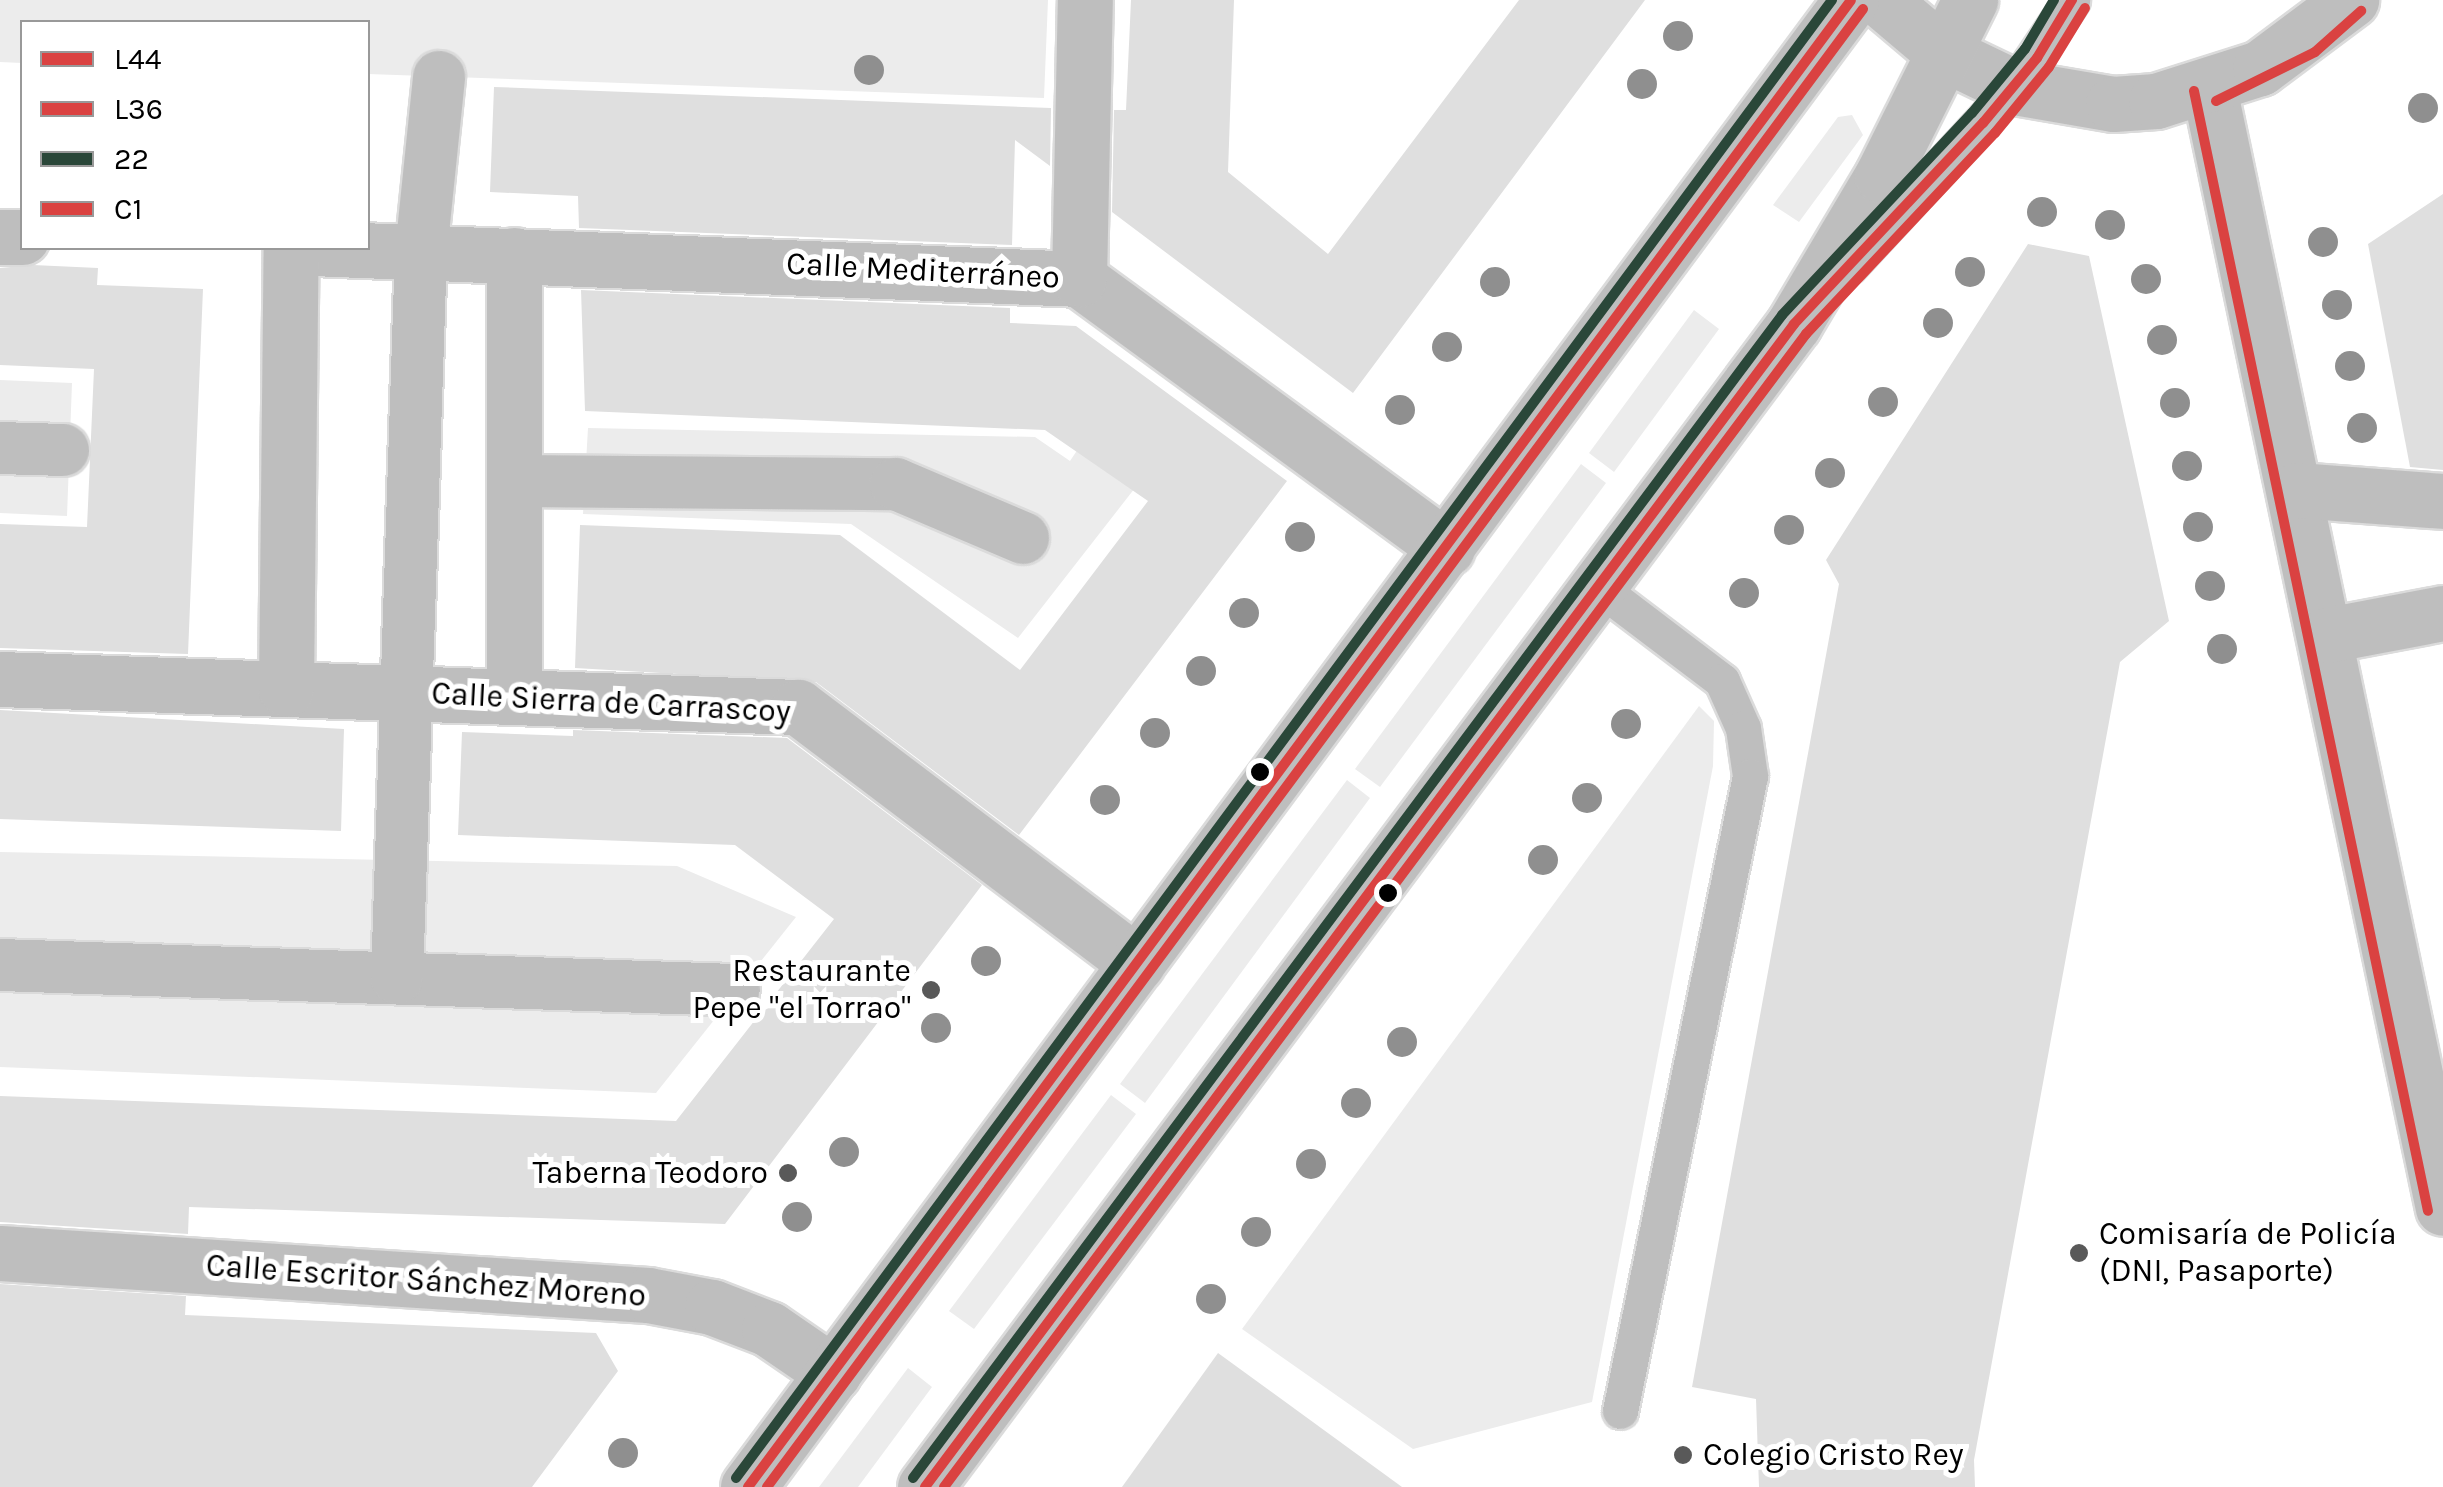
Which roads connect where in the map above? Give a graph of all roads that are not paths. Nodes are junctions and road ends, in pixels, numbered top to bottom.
1 (1085, 0) edge
2 (1851, 0) edge
3 (1882, 0) edge
4 (1970, 0) edge
5 (2072, 0) edge
6 (2350, 0) edge
7 (1945, 54) junction
8 (439, 77) dead end
9 (2014, 87) junction
10 (2210, 88) junction
11 (291, 250) edge
12 (366, 250) edge
13 (421, 252) junction
14 (514, 254) junction
15 (1079, 279) junction
16 (1794, 324) junction
17 (0, 448) edge
18 (62, 450) dead end
19 (514, 481) junction
20 (2297, 490) junction
21 (2443, 501) edge
22 (1023, 538) dead end
23 (1447, 548) junction
24 (1597, 586) junction
25 (2443, 613) edge
26 (2327, 635) junction
27 (0, 679) edge
28 (286, 689) junction
29 (404, 693) junction
30 (514, 697) junction
31 (1137, 963) junction
32 (0, 965) edge
33 (397, 978) junction
34 (734, 990) dead end
35 (2443, 1208) edge
36 (0, 1253) edge
37 (833, 1372) junction
38 (1620, 1411) dead end
39 (748, 1487) edge
40 (925, 1487) edge

1 - 15 street
2 - 23 street
3 - 7 street
4 - 7 street
5 - 9 lane
6 - 10 street
7 - 9 street
7 - 16 street
8 - 13 street
9 - 10 street
9 - 16 lane
10 - 20 street
11 - 28 street
12 - 13 street, Calle Mediterráneo
13 - 14 street, Calle Mediterráneo
13 - 29 street
14 - 15 street, Calle Mediterráneo
14 - 19 street
15 - 23 street, Calle Mediterráneo
16 - 24 street
17 - 18 street
19 - 22 street
19 - 30 street
20 - 21 street
20 - 26 street
23 - 31 street
24 - 38 lane
24 - 40 street
25 - 26 street
26 - 35 street
27 - 28 street, Calle Sierra de Carrascoy
28 - 29 street, Calle Sierra de Carrascoy
29 - 30 street, Calle Sierra de Carrascoy
29 - 33 street
30 - 31 street, Calle Sierra de Carrascoy
31 - 37 street
32 - 33 street
33 - 34 street
36 - 37 street, Calle Escritor Sánchez Moreno
37 - 39 street

